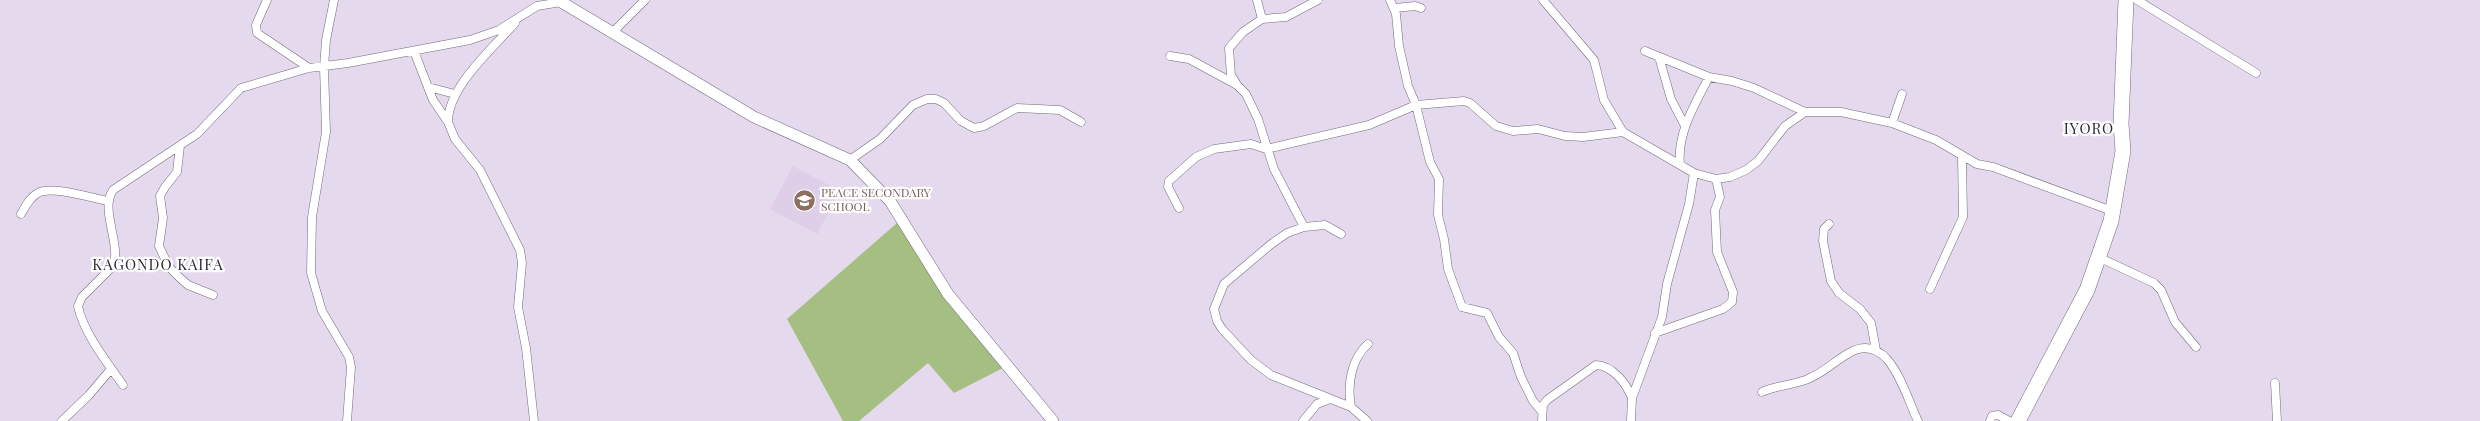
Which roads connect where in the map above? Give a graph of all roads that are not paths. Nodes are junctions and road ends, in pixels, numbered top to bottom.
1 (267, 0) edge
2 (334, 0) edge
3 (1257, 0) edge
4 (1318, 0) edge
5 (1390, 0) edge
6 (1543, 0) edge
7 (2126, 0) edge
8 (2137, 0) edge
9 (560, 1) edge
10 (644, 1) edge
11 (1395, 8) junction
12 (1421, 8) dead end
13 (518, 20) junction
14 (1262, 20) junction
15 (612, 33) junction
16 (414, 50) junction
17 (1645, 51) dead end
18 (1170, 56) dead end
19 (1659, 57) junction
20 (324, 67) junction
21 (309, 68) junction
22 (2256, 73) dead end
23 (1709, 76) junction
24 (1237, 85) junction
25 (428, 87) junction
26 (455, 94) junction
27 (1902, 94) dead end
28 (1416, 105) junction
29 (1805, 112) junction
30 (448, 122) junction
31 (1080, 122) dead end
32 (1892, 123) junction
33 (1685, 126) junction
34 (1623, 132) junction
35 (180, 146) junction
36 (1266, 149) junction
37 (1962, 157) junction
38 (850, 160) junction
39 (1680, 164) junction
40 (1694, 173) junction
41 (1716, 179) junction
42 (108, 202) junction
43 (1179, 208) dead end
44 (2112, 211) junction
45 (21, 214) dead end
46 (1829, 224) dead end
47 (1304, 227) junction
48 (1341, 234) dead end
49 (2098, 257) junction
50 (1930, 290) dead end
51 (213, 295) dead end
52 (1655, 334) junction
53 (1368, 344) dead end
54 (2196, 347) dead end
55 (1876, 350) junction
56 (111, 369) junction
57 (2275, 383) dead end
58 (123, 386) dead end
59 (1762, 392) dead end
60 (1632, 398) junction
61 (1330, 399) junction
62 (1351, 407) junction
63 (1542, 412) junction
64 (62, 421) edge
65 (347, 421) edge
66 (534, 421) edge
67 (1053, 421) edge
68 (1303, 421) edge
69 (1367, 421) edge
70 (1542, 421) edge
71 (1631, 421) edge
72 (1916, 421) edge
73 (1990, 421) edge
74 (2009, 421) edge
75 (2018, 421) edge
76 (2277, 421) edge

1 - 21 street
2 - 20 street
3 - 14 street
4 - 14 street
5 - 11 street
6 - 34 street
7 - 44 highway
8 - 22 street
9 - 13 street
9 - 15 street
10 - 15 street
11 - 12 street
11 - 28 street
13 - 16 street
13 - 26 street
14 - 24 street
15 - 38 street
16 - 20 street
16 - 25 street
17 - 19 street
18 - 24 street
19 - 23 street
19 - 33 street
20 - 21 street
20 - 65 street
21 - 35 street
23 - 29 street
23 - 33 street
24 - 36 street
25 - 26 street
25 - 30 street
26 - 30 street
27 - 32 street
28 - 34 street
28 - 36 street
28 - 63 street
29 - 32 street
29 - 41 street
30 - 66 street
31 - 38 street
32 - 37 street
33 - 39 street
34 - 39 street
35 - 42 street
35 - 51 street
36 - 43 street
36 - 47 street
37 - 44 street
37 - 50 street
38 - 67 street
39 - 40 street
40 - 41 street
40 - 52 street
41 - 52 street
42 - 45 street
42 - 56 street
44 - 49 highway
46 - 55 street
47 - 48 street
47 - 61 street
49 - 54 street
49 - 75 highway
52 - 60 street
53 - 62 street
55 - 59 street
55 - 72 street
56 - 58 street
56 - 64 street
57 - 76 street
60 - 63 street
60 - 71 street
61 - 62 street
61 - 68 street
62 - 69 street
63 - 70 street
73 - 74 street

